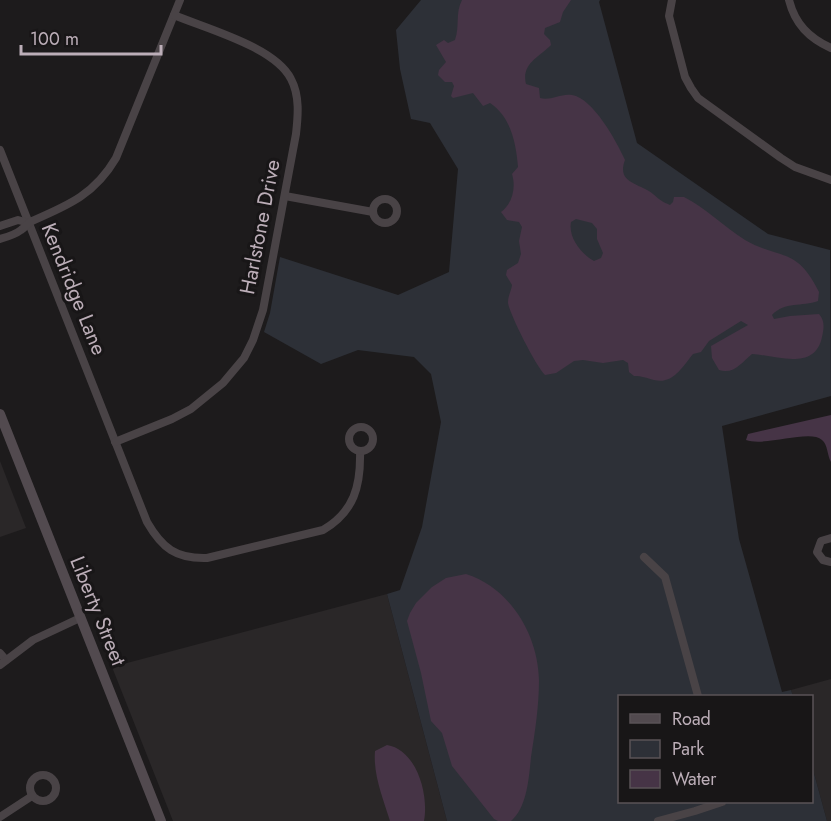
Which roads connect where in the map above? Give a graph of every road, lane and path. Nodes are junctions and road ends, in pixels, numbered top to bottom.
1 (180, 0) edge
2 (672, 0) edge
3 (789, 0) edge
4 (174, 15) junction
5 (831, 48) edge
6 (0, 150) edge
7 (831, 180) edge
8 (285, 196) junction
9 (373, 212) dead end
10 (28, 223) junction
11 (0, 226) edge
12 (0, 239) edge
13 (0, 414) edge
14 (115, 442) junction
15 (360, 451) dead end
16 (831, 538) edge
17 (644, 557) dead end
18 (831, 562) edge
19 (80, 618) junction
20 (0, 653) edge
21 (3, 662) edge
22 (698, 695) edge
23 (32, 796) dead end
24 (717, 803) edge
25 (0, 817) edge
26 (160, 821) edge
27 (658, 821) edge

1 - 4 street
2 - 7 street
3 - 5 street
4 - 8 street, Harlstone Drive
4 - 10 street
6 - 10 street, Kendridge Lane
8 - 9 street
8 - 14 street, Harlstone Drive
10 - 11 street
10 - 12 street
10 - 14 street, Kendridge Lane
13 - 19 street, Liberty Street
14 - 15 street, Kendridge Lane
16 - 18 street
17 - 22 street
19 - 21 street
19 - 26 street, Liberty Street
20 - 21 street
23 - 25 street
24 - 27 street

